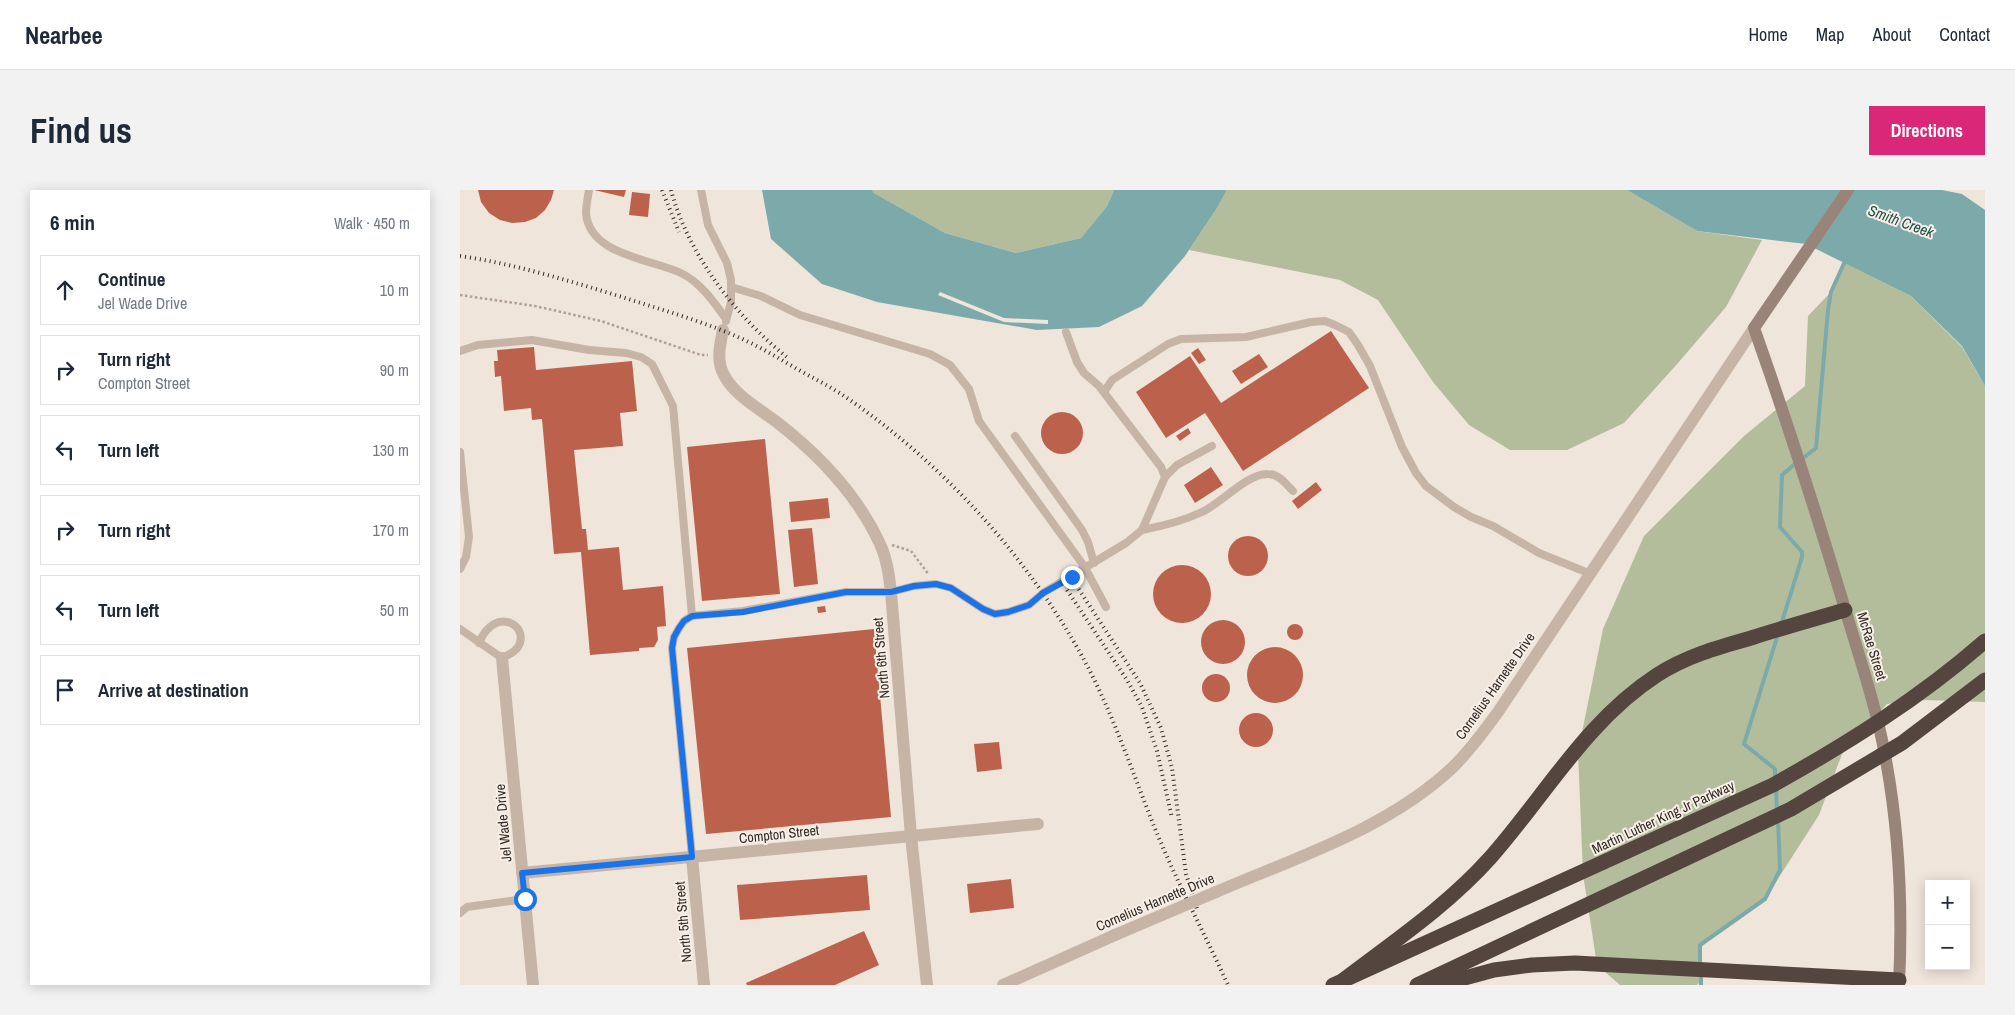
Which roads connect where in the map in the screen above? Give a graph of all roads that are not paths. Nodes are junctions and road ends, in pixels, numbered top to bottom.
1 (589, 190) edge
2 (701, 190) edge
3 (1848, 190) edge
4 (731, 287) junction
5 (725, 324) junction
6 (1754, 328) junction
7 (1066, 332) dead end
8 (460, 351) edge
9 (1104, 392) junction
10 (1015, 436) dead end
11 (1212, 446) dead end
12 (460, 452) edge
13 (1165, 477) junction
14 (1293, 491) dead end
15 (1142, 530) junction
16 (1094, 563) junction
17 (1085, 568) junction
18 (460, 569) edge
19 (1591, 574) junction
20 (891, 592) junction
21 (1106, 607) dead end
22 (1845, 610) junction
23 (692, 616) junction
24 (460, 629) edge
25 (1985, 641) edge
26 (479, 643) junction
27 (502, 658) junction
28 (1985, 680) edge
29 (1038, 824) dead end
30 (911, 836) junction
31 (692, 857) junction
32 (522, 873) junction
33 (525, 899) junction
34 (460, 913) edge
35 (1338, 983) edge
36 (1899, 983) edge
37 (533, 985) edge
38 (704, 985) edge
39 (927, 985) edge
40 (1003, 985) edge
41 (1416, 985) edge
42 (1439, 985) edge

1 - 5 lane
2 - 4 lane, North 6th Street
3 - 6 main road
4 - 5 lane, North 6th Street
4 - 17 lane
5 - 20 street, North 6th Street
6 - 19 street, Cornelius Harnette Drive
6 - 22 main road, McRae Street
7 - 9 lane
8 - 23 lane
9 - 13 lane
9 - 19 lane
10 - 16 lane
11 - 13 lane
12 - 18 lane
13 - 15 lane
14 - 15 lane
15 - 16 lane
16 - 17 lane
17 - 20 lane
17 - 21 lane
19 - 40 street, Cornelius Harnette Drive, bridge
20 - 23 lane
20 - 30 street, North 6th Street
22 - 35 highway, bridge
22 - 36 main road, McRae Street, bridge
23 - 31 lane
24 - 26 lane
25 - 35 highway, Martin Luther King Jr Parkway, bridge
26 - 27 lane
26 - 27 lane
27 - 32 street, Jel Wade Drive
28 - 41 highway, bridge
29 - 30 street, Compton Street
30 - 31 street, Compton Street
30 - 39 street, North 6th Street
31 - 32 street, Compton Street
31 - 38 street, North 5th Street
32 - 33 street, Jel Wade Drive
33 - 34 lane
33 - 37 street, Jel Wade Drive
36 - 42 highway

